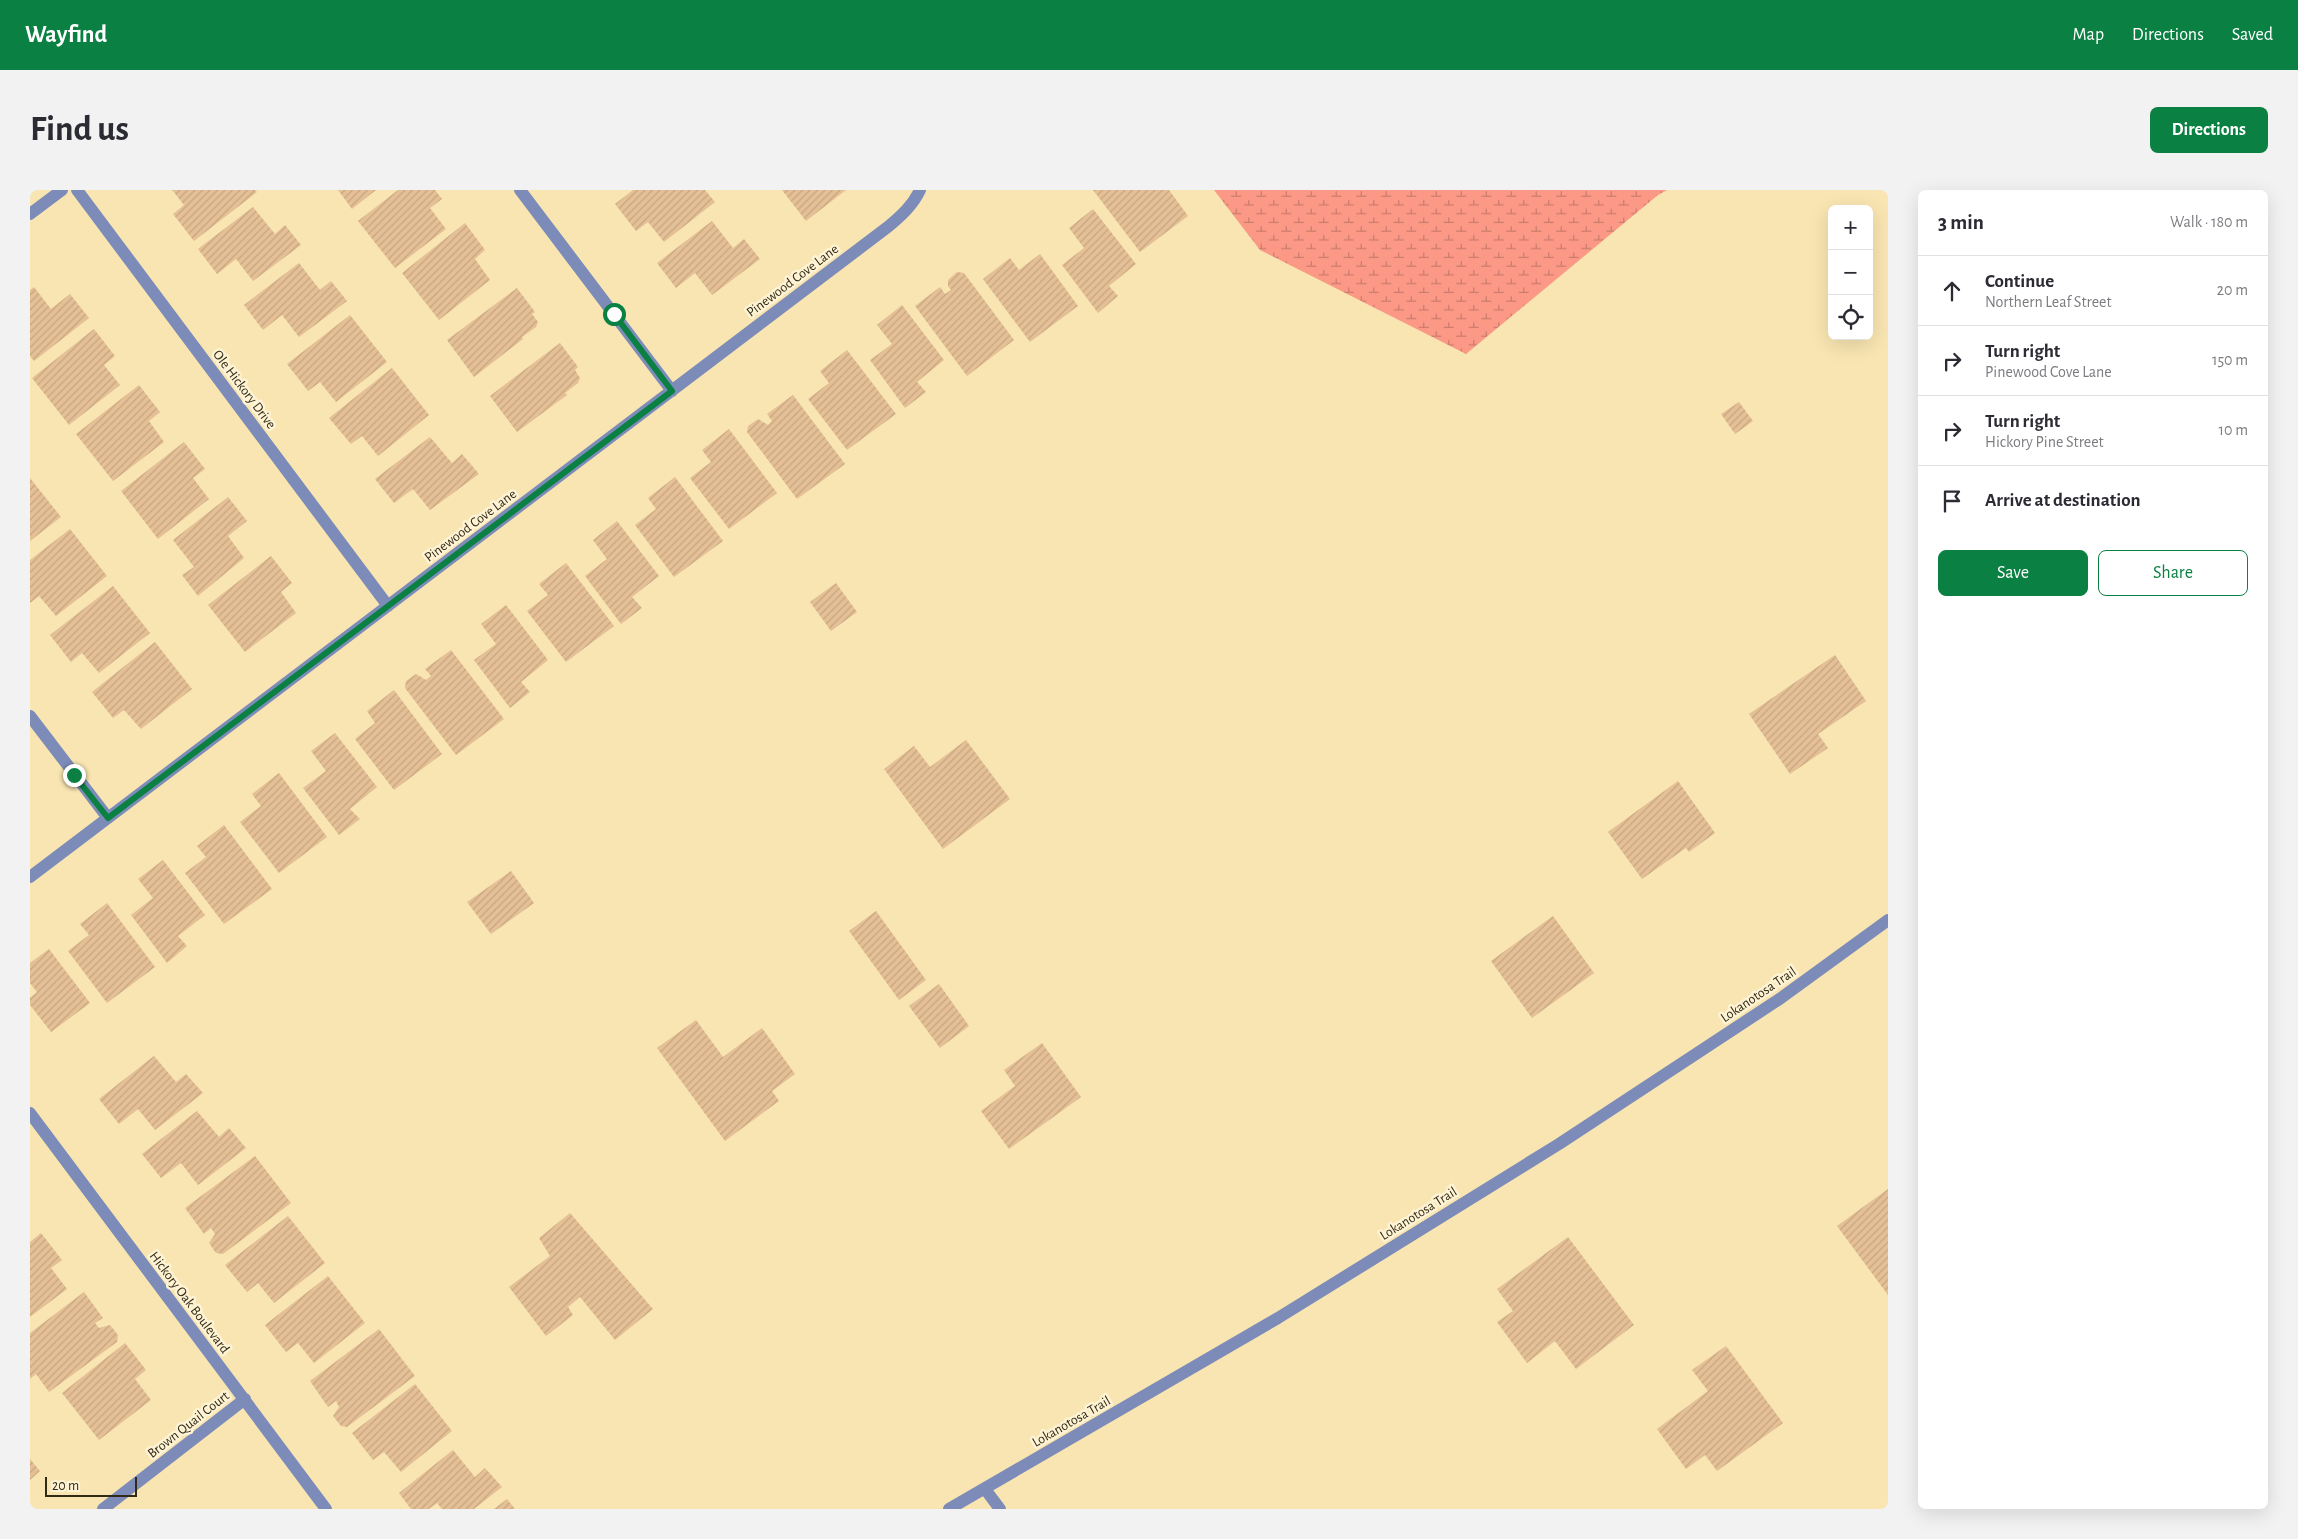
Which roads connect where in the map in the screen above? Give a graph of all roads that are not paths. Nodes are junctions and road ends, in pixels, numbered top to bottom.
1 (62, 190) edge
2 (78, 190) edge
3 (520, 190) edge
4 (920, 190) edge
5 (30, 214) edge
6 (672, 391) junction
7 (388, 606) junction
8 (30, 716) edge
9 (108, 818) junction
10 (30, 877) edge
11 (1888, 920) edge
12 (30, 1113) edge
13 (245, 1399) junction
14 (985, 1489) junction
15 (103, 1509) edge
16 (326, 1509) edge
17 (949, 1509) edge
18 (1000, 1509) edge

1 - 5 street
2 - 7 street, Ole Hickory Drive
3 - 6 street
4 - 6 street, Pinewood Cove Lane
6 - 7 street, Pinewood Cove Lane
7 - 9 street, Pinewood Cove Lane
8 - 9 street
9 - 10 street, Pinewood Cove Lane
11 - 14 street, Lokanotosa Trail
12 - 13 street, Hickory Oak Boulevard
13 - 15 street, Brown Quail Court
13 - 16 street, Hickory Oak Boulevard
14 - 17 street, Lokanotosa Trail
14 - 18 street

